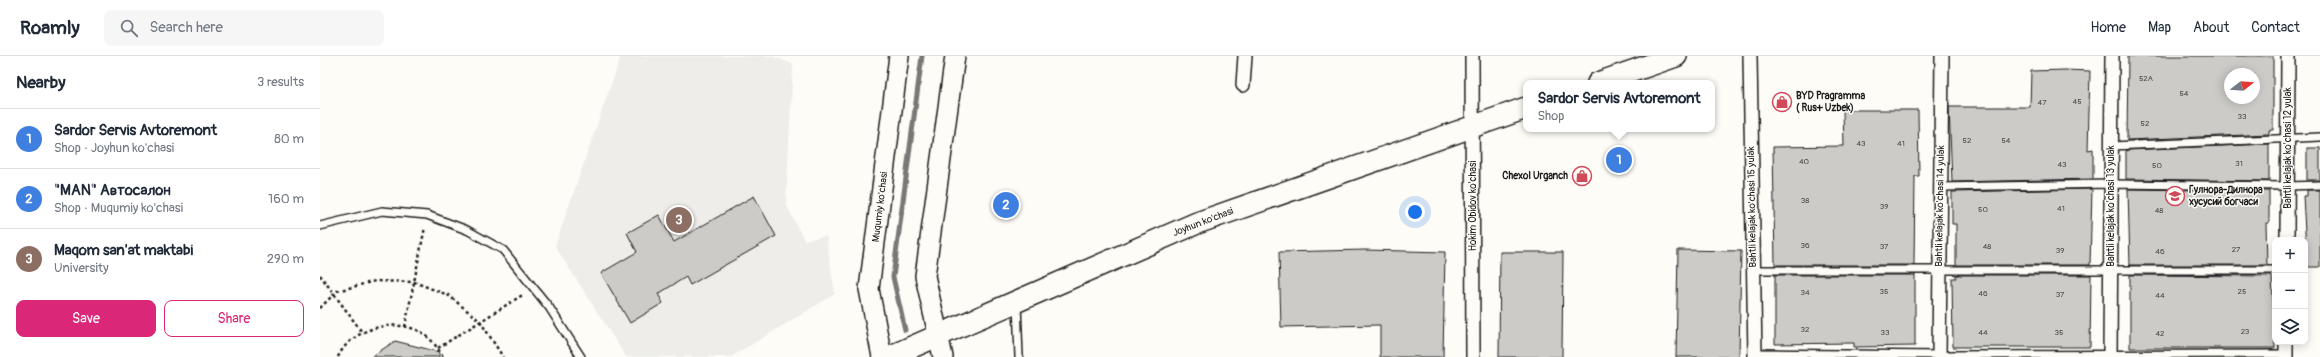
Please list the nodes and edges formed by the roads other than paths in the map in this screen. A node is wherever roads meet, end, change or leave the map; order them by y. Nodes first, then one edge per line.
1 (899, 56) edge
2 (955, 56) edge
3 (1245, 56) edge
4 (1472, 56) edge
5 (1676, 56) edge
6 (1750, 56) edge
7 (1942, 56) edge
8 (2112, 56) edge
9 (2288, 56) edge
10 (1607, 80) edge
11 (1243, 85) dead end
12 (1523, 109) edge
13 (1473, 127) junction
14 (2287, 137) junction
15 (2320, 137) edge
16 (2111, 146) junction
17 (2111, 184) junction
18 (2320, 184) edge
19 (2288, 186) junction
20 (1940, 187) junction
21 (320, 226) edge
22 (2287, 237) edge
23 (1940, 269) junction
24 (1753, 270) junction
25 (2272, 270) edge
26 (2111, 271) junction
27 (1017, 301) junction
28 (938, 334) junction
29 (2286, 351) edge
30 (1755, 355) edge
31 (1938, 356) edge
32 (2110, 356) edge
33 (581, 357) edge
34 (882, 357) edge
35 (889, 357) edge
36 (943, 357) edge
37 (1019, 357) edge
38 (1473, 357) edge

1 - 34 main road, Muqumiy ko'chasi
2 - 28 main road
3 - 11 street
4 - 13 street, Hokim Obidov ko'chasi
5 - 10 main road
6 - 24 street, Bahtli kelajak ko'chasi 15 yulak
7 - 20 street, Bahtli kelajak ko'chasi 14 yulak
8 - 16 street, Bahtli kelajak ko'chasi 13 yulak
9 - 14 street, Bahtli kelajak ko'chasi 12 yulak
12 - 13 main road, Joyhun ko'chasi
13 - 27 main road, Joyhun ko'chasi
13 - 38 street, Hokim Obidov ko'chasi
14 - 15 lane
14 - 16 lane
14 - 19 street, Bahtli kelajak ko'chasi 12 yulak
16 - 17 street, Bahtli kelajak ko'chasi 13 yulak
17 - 19 lane
17 - 20 lane
17 - 26 street, Bahtli kelajak ko'chasi 13 yulak
18 - 19 lane
19 - 22 street, Bahtli kelajak ko'chasi 12 yulak
20 - 23 street, Bahtli kelajak ko'chasi 14 yulak
21 - 33 lane
23 - 24 lane
23 - 26 lane
23 - 31 street, Bahtli kelajak ko'chasi 14 yulak
24 - 30 street, Bahtli kelajak ko'chasi 15 yulak
25 - 26 lane
26 - 32 street, Bahtli kelajak ko'chasi 13 yulak
27 - 28 main road, Joyhun ko'chasi
27 - 37 lane
28 - 35 main road, Joyhun ko'chasi
28 - 36 main road
29 - 32 lane
30 - 31 lane
31 - 32 lane

